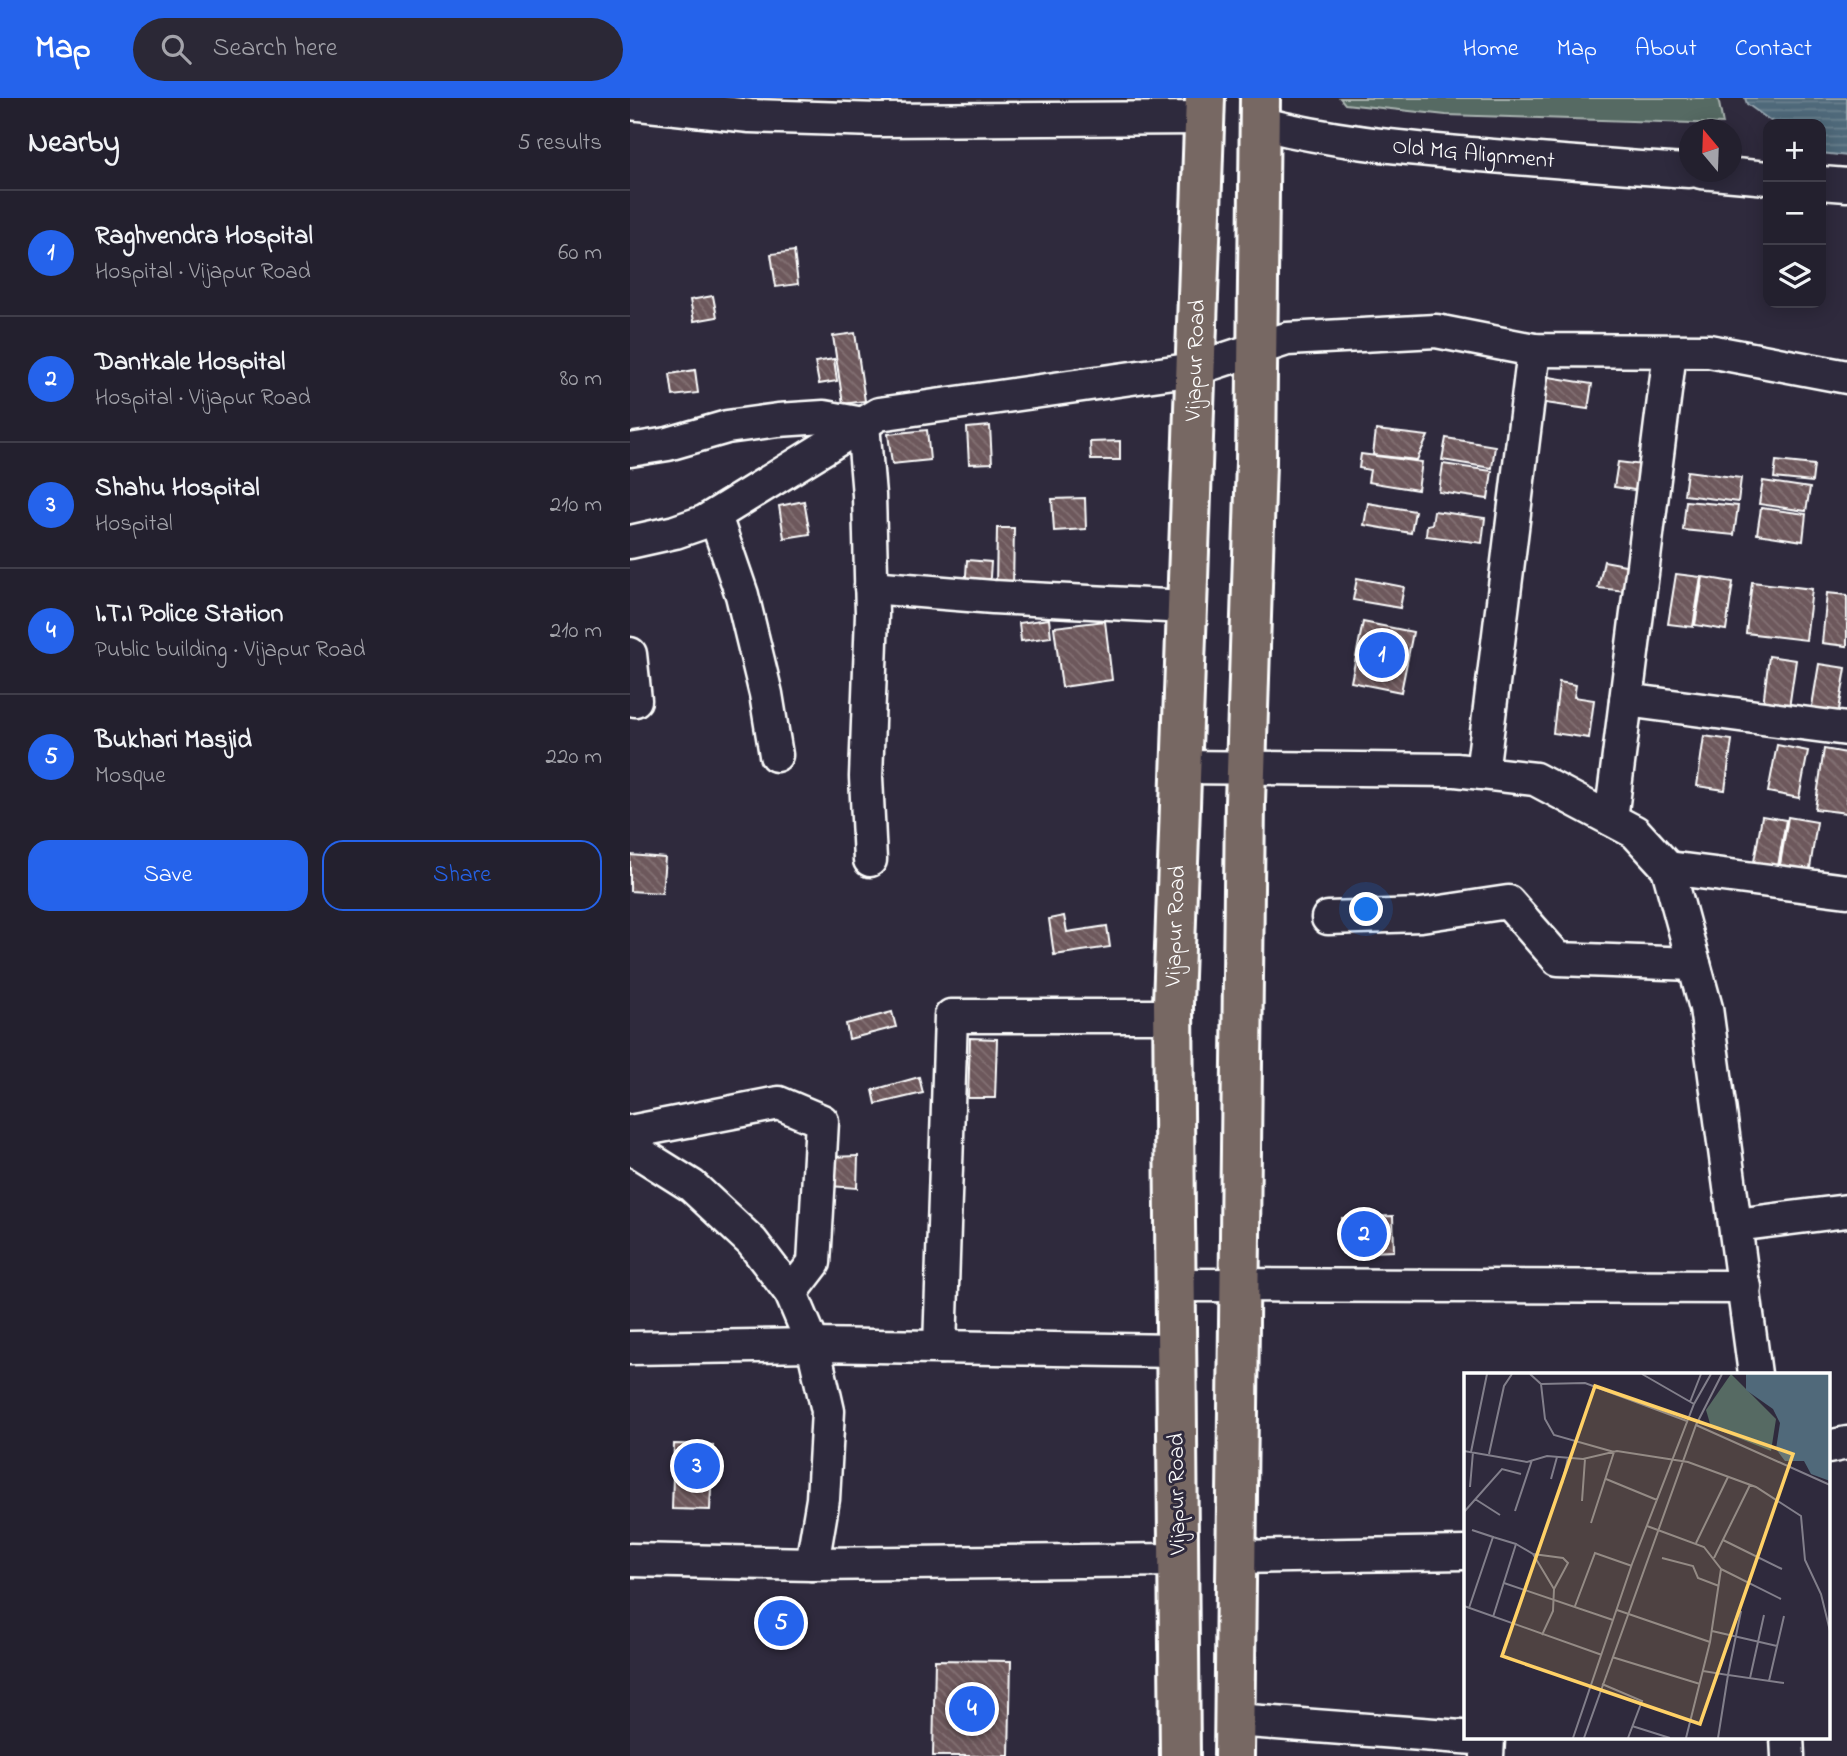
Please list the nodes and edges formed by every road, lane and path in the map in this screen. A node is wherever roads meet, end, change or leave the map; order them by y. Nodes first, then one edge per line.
1 (630, 103) edge
2 (1205, 108) edge
3 (1259, 110) edge
4 (1679, 170) edge
5 (1742, 176) edge
6 (1763, 178) edge
7 (1826, 183) edge
8 (1847, 185) edge
9 (1257, 348) junction
10 (1534, 351) junction
11 (1670, 352) junction
12 (1195, 369) junction
13 (1847, 377) edge
14 (863, 424) junction
15 (630, 450) edge
16 (715, 516) junction
17 (630, 542) edge
18 (871, 587) junction
19 (1186, 607) junction
20 (630, 654) edge
21 (635, 700) dead end
22 (1626, 700) junction
23 (1847, 729) edge
24 (776, 755) dead end
25 (1181, 767) junction
26 (1246, 767) junction
27 (1482, 773) junction
28 (1611, 819) junction
29 (870, 860) dead end
30 (1668, 868) junction
31 (1847, 891) edge
32 (1328, 918) dead end
33 (1694, 964) junction
34 (1173, 1016) junction
35 (630, 1132) edge
36 (630, 1147) edge
37 (1847, 1211) edge
38 (1736, 1225) junction
39 (1239, 1284) junction
40 (1175, 1285) junction
41 (1745, 1287) junction
42 (792, 1293) junction
43 (813, 1345) junction
44 (940, 1347) junction
45 (630, 1348) edge
46 (1176, 1351) junction
47 (1755, 1373) edge
48 (1847, 1443) edge
49 (1829, 1447) edge
50 (1464, 1553) edge
51 (1236, 1557) junction
52 (630, 1560) edge
53 (1178, 1560) junction
54 (811, 1564) junction
55 (1234, 1738) edge
56 (1787, 1738) edge
57 (1180, 1756) edge
58 (1488, 1756) edge
59 (1788, 1756) edge

1 - 2 street
2 - 12 main road, Vijapur Road
3 - 4 street, Old MG Alignment
3 - 9 main road
5 - 6 street
7 - 8 street
9 - 10 street
9 - 12 street
9 - 26 main road
10 - 11 street
10 - 27 street
11 - 13 street
11 - 22 street
12 - 14 street
12 - 19 main road, Vijapur Road
14 - 15 street
14 - 16 street
14 - 18 street
16 - 17 street
16 - 24 street
18 - 19 street
18 - 29 street
19 - 25 main road, Vijapur Road
20 - 21 street
22 - 23 street
22 - 28 street
25 - 26 street
25 - 34 main road, Vijapur Road
26 - 27 street
26 - 39 main road
27 - 28 street
28 - 30 street
30 - 31 street
30 - 33 street
32 - 33 street
33 - 38 street
34 - 40 main road, Vijapur Road
34 - 44 street
35 - 42 street
36 - 42 street
37 - 38 street
38 - 41 street
39 - 40 street
39 - 41 street
39 - 51 main road
40 - 46 main road, Vijapur Road
41 - 47 street
42 - 43 street
43 - 44 street
43 - 45 street
43 - 54 street
44 - 46 street
46 - 53 main road, Vijapur Road
48 - 49 street
50 - 51 street
51 - 55 main road
52 - 54 street
53 - 54 street
53 - 57 main road, Vijapur Road
55 - 58 street
56 - 59 street

